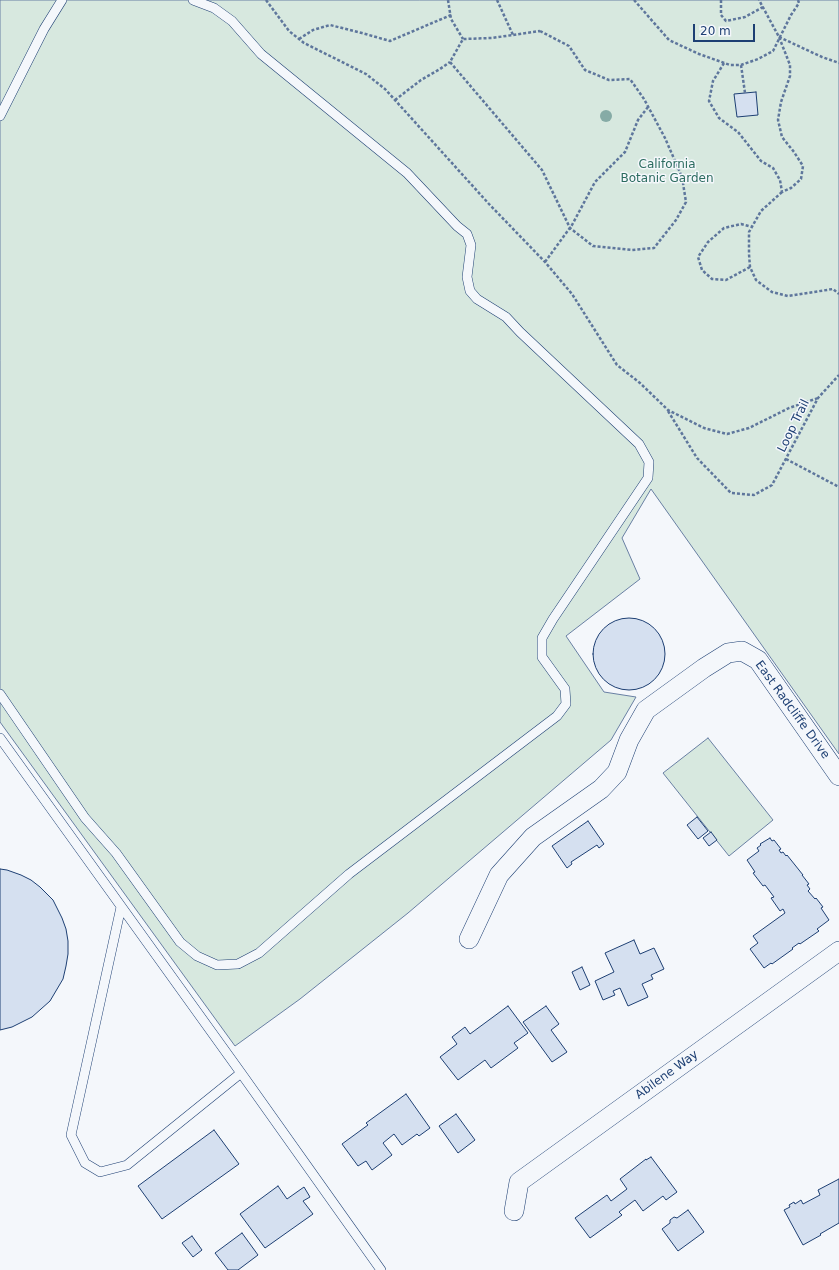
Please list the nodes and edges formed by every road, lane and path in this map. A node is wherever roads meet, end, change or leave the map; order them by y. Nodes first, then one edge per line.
1 (62, 0) edge
2 (193, 0) edge
3 (266, 0) edge
4 (448, 0) edge
5 (497, 0) edge
6 (634, 0) edge
7 (721, 0) edge
8 (759, 0) edge
9 (802, 0) edge
10 (799, 1) edge
11 (763, 7) junction
12 (451, 15) junction
13 (513, 35) junction
14 (779, 37) junction
15 (463, 38) junction
16 (299, 39) junction
17 (450, 62) junction
18 (839, 62) edge
19 (724, 63) junction
20 (741, 65) junction
21 (745, 93) dead end
22 (394, 100) junction
23 (648, 107) junction
24 (0, 116) edge
25 (782, 192) junction
26 (752, 227) junction
27 (570, 228) junction
28 (545, 262) junction
29 (750, 267) junction
30 (839, 294) edge
31 (839, 375) edge
32 (818, 398) junction
33 (668, 410) junction
34 (786, 459) junction
35 (839, 487) edge
36 (0, 694) edge
37 (0, 738) edge
38 (839, 776) edge
39 (122, 907) junction
40 (469, 939) dead end
41 (839, 951) edge
42 (241, 1073) junction
43 (514, 1211) dead end
44 (381, 1270) edge

1 - 24 lane
2 - 36 lane
3 - 16 path
4 - 12 path
5 - 13 path
6 - 19 path
7 - 11 path
8 - 11 path
9 - 10 path
10 - 14 path
11 - 14 path
12 - 15 path
12 - 16 path
13 - 15 path
13 - 23 path
14 - 18 path
14 - 20 path
14 - 25 path
15 - 17 path
16 - 22 path
17 - 22 path
17 - 27 path
19 - 20 path
19 - 25 path
20 - 21 path
22 - 28 path
23 - 27 path
23 - 27 path
25 - 26 path
26 - 29 path
26 - 29 path
27 - 28 path
28 - 33 path
29 - 30 path
31 - 32 path, Loop Trail
32 - 33 path
32 - 34 path, Loop Trail
33 - 34 path
34 - 35 path, Loop Trail
37 - 39 lane
38 - 40 street, East Radcliffe Drive
39 - 42 lane
39 - 42 lane
41 - 43 street, Abilene Way
42 - 44 lane

